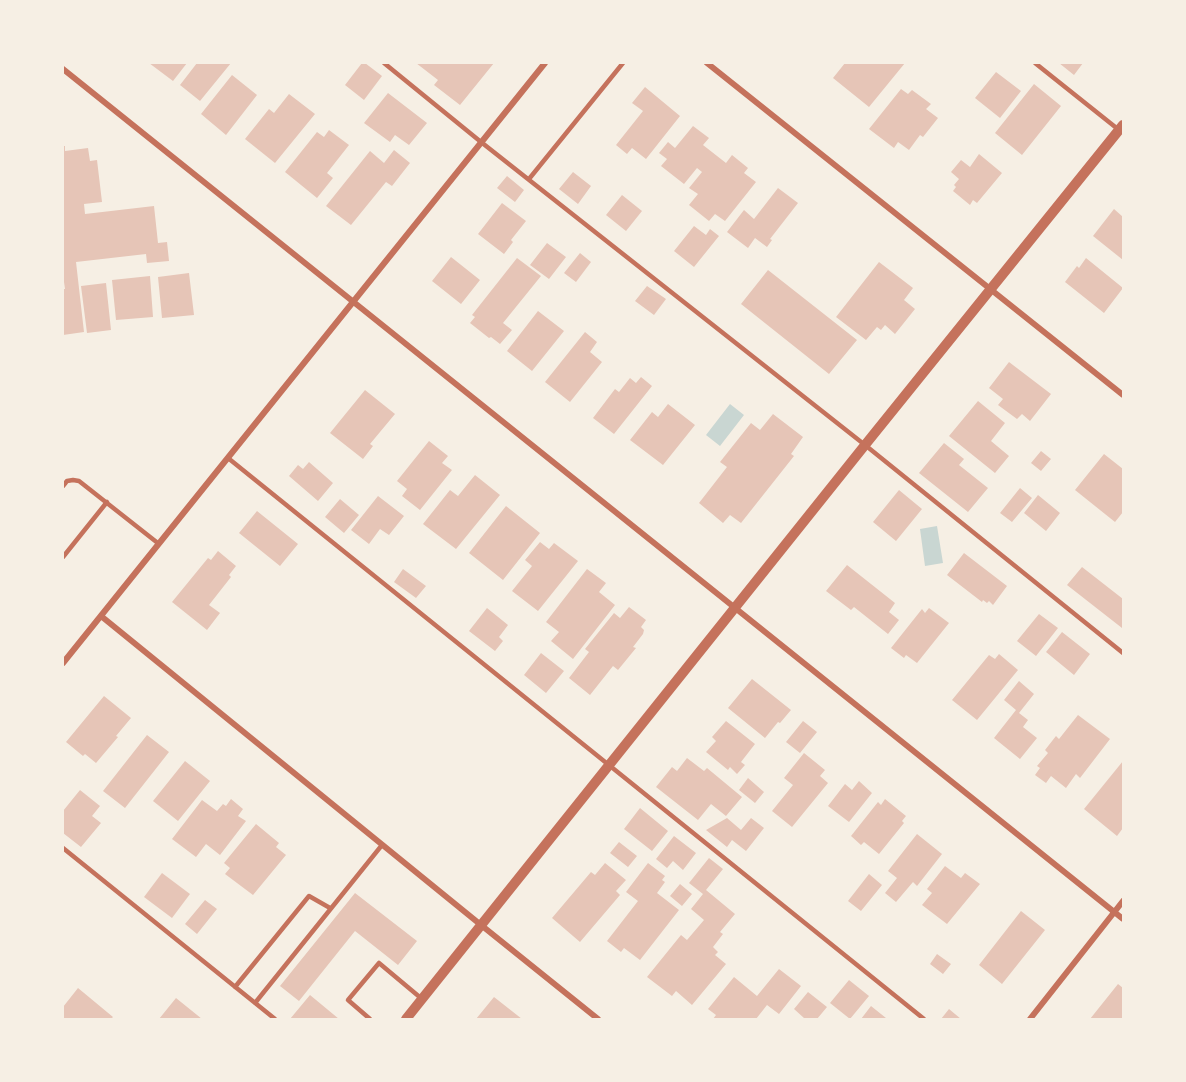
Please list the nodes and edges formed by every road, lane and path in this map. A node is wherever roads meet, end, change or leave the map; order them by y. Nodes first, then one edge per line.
1 (384, 63) edge
2 (545, 63) edge
3 (623, 63) edge
4 (706, 63) edge
5 (1035, 63) edge
6 (63, 69) edge
7 (1122, 129) edge
8 (482, 142) junction
9 (529, 179) junction
10 (991, 290) junction
11 (353, 302) junction
12 (1123, 396) edge
13 (865, 445) junction
14 (228, 458) junction
15 (63, 486) edge
16 (107, 502) junction
17 (159, 544) junction
18 (63, 556) edge
19 (735, 608) junction
20 (101, 616) junction
21 (1123, 652) edge
22 (63, 663) edge
23 (609, 766) junction
24 (382, 845) junction
25 (63, 848) edge
26 (1123, 901) edge
27 (330, 908) junction
28 (1114, 912) junction
29 (1123, 919) edge
30 (481, 925) junction
31 (235, 987) junction
32 (422, 999) junction
33 (255, 1003) junction
34 (275, 1019) edge
35 (370, 1019) edge
36 (406, 1019) edge
37 (598, 1019) edge
38 (924, 1019) edge
39 (1029, 1019) edge

1 - 8 lane
2 - 8 street
3 - 9 lane
4 - 10 street
5 - 7 lane
6 - 11 street
7 - 10 street
8 - 9 lane
8 - 11 street
9 - 13 lane
10 - 12 street
10 - 13 street
11 - 14 street
11 - 19 street
13 - 19 street
13 - 21 lane
14 - 17 street
14 - 23 lane
15 - 16 lane
16 - 17 lane
16 - 18 lane
17 - 20 street
19 - 23 street
19 - 28 street
20 - 22 street
20 - 24 street
23 - 30 street
23 - 38 lane
24 - 27 lane
24 - 30 street
25 - 31 lane
26 - 28 street
27 - 31 lane
27 - 33 lane
28 - 29 street
28 - 39 street
30 - 32 street
30 - 37 street
31 - 33 lane
32 - 35 lane
32 - 36 street
33 - 34 lane

